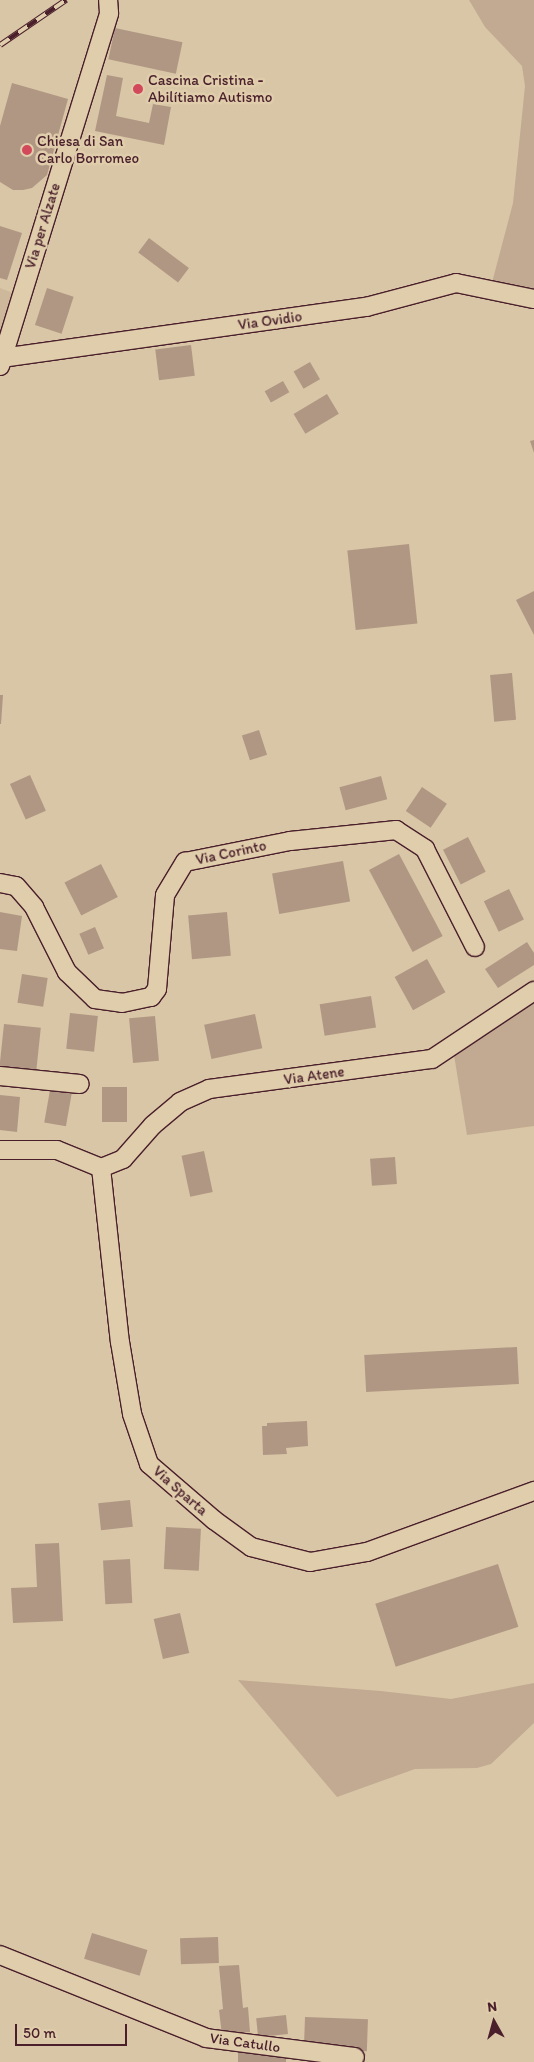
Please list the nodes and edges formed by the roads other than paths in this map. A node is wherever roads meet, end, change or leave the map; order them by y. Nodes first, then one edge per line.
1 (124, 0) edge
2 (108, 6) edge
3 (534, 299) edge
4 (1, 362) edge
5 (0, 883) edge
6 (475, 948) dead end
7 (534, 990) edge
8 (0, 1076) edge
9 (80, 1084) dead end
10 (0, 1150) edge
11 (101, 1168) junction
12 (534, 1491) edge
13 (0, 1955) edge
14 (355, 2057) dead end

1 - 2 street
2 - 4 street, Via per Alzate
3 - 4 street, Via Ovidio
5 - 6 street, Via Corinto
7 - 11 street, Via Atene
8 - 9 street
10 - 11 street
11 - 12 street, Via Sparta
13 - 14 street, Via Catullo

